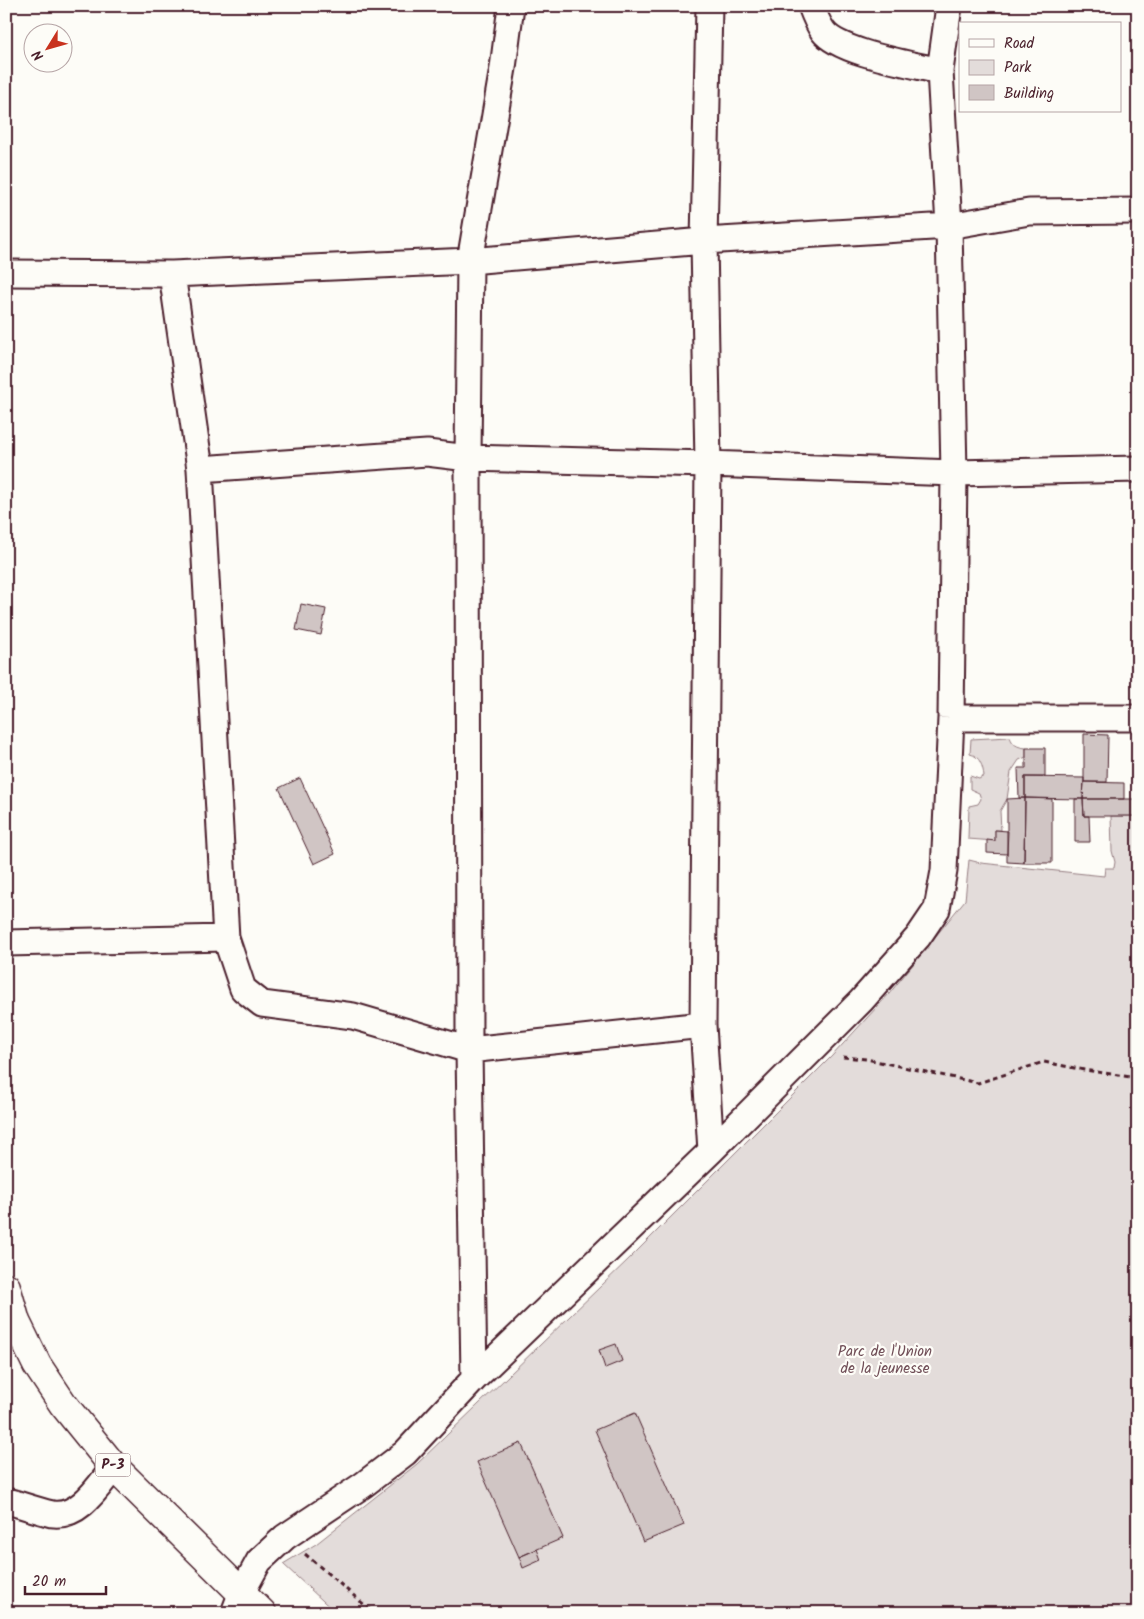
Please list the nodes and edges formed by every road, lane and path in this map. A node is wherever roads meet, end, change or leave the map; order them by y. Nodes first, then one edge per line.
1 (511, 6) edge
2 (709, 6) edge
3 (811, 6) edge
4 (949, 6) edge
5 (940, 71) junction
6 (1138, 210) edge
7 (949, 226) junction
8 (704, 241) junction
9 (470, 261) junction
10 (6, 273) edge
11 (172, 274) junction
12 (468, 458) junction
13 (708, 464) junction
14 (1138, 468) edge
15 (200, 469) junction
16 (954, 473) junction
17 (951, 718) junction
18 (1138, 718) edge
19 (226, 938) junction
20 (6, 943) edge
21 (704, 1025) junction
22 (469, 1050) junction
23 (808, 1054) junction
24 (1138, 1078) edge
25 (711, 1152) junction
26 (6, 1287) edge
27 (474, 1379) junction
28 (114, 1467) junction
29 (6, 1502) edge
30 (285, 1538) junction
31 (238, 1602) edge
32 (262, 1613) edge
33 (374, 1613) edge

1 - 9 street
2 - 8 street
3 - 5 street
4 - 5 street
5 - 7 street
6 - 7 street
7 - 8 street
7 - 16 street
8 - 9 street
8 - 13 street
9 - 11 street
9 - 12 street
10 - 11 street
11 - 15 street
12 - 13 street
12 - 15 street
12 - 22 street
13 - 16 street
13 - 21 street
14 - 16 street
15 - 19 street
16 - 17 street
17 - 18 street
17 - 23 street
19 - 20 street
19 - 22 street
21 - 22 street
21 - 25 street
22 - 27 street
23 - 24 path
23 - 25 street
25 - 27 street
26 - 28 highway, P-3
27 - 30 street
28 - 29 street
28 - 31 highway, P-3
30 - 31 street
30 - 33 path
31 - 32 highway, P-3

